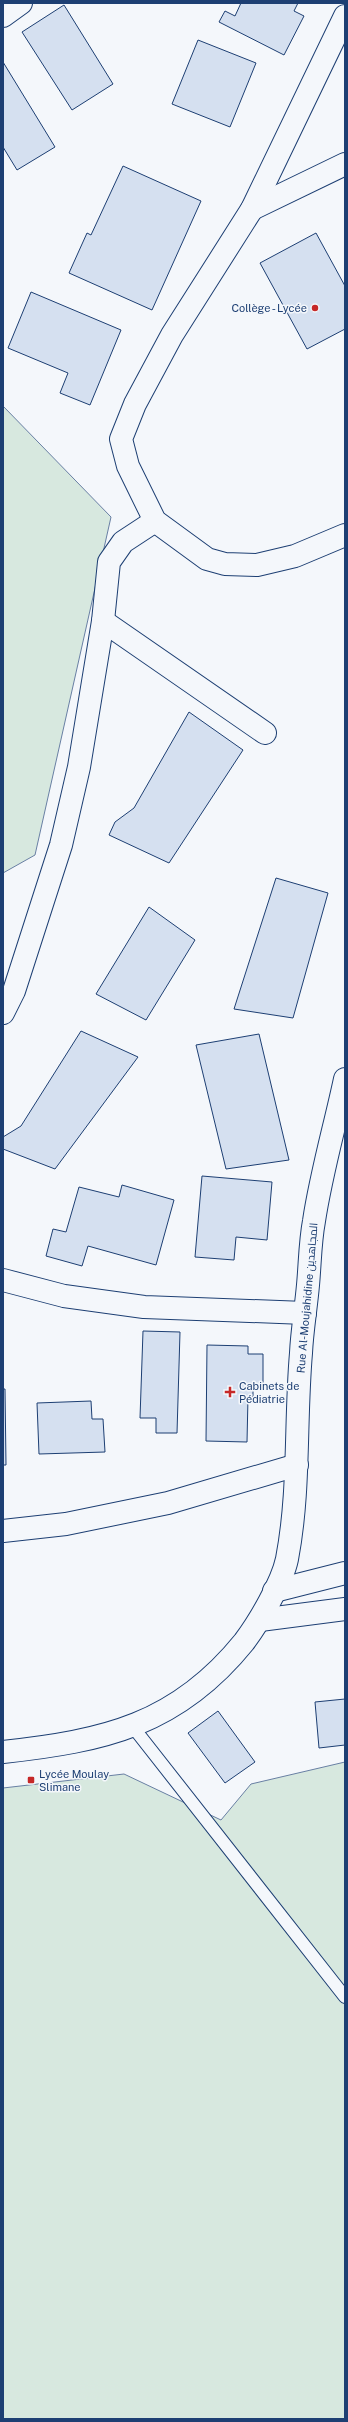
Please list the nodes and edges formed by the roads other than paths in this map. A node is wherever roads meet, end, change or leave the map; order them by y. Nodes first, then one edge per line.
1 (21, 3) edge
2 (3, 16) edge
3 (345, 16) edge
4 (345, 164) edge
5 (252, 209) junction
6 (156, 520) junction
7 (345, 535) edge
8 (103, 621) junction
9 (265, 733) dead end
10 (3, 1012) edge
11 (345, 1079) edge
12 (3, 1280) edge
13 (305, 1313) junction
14 (297, 1465) junction
15 (3, 1531) edge
16 (345, 1573) edge
17 (274, 1591) junction
18 (345, 1609) edge
19 (260, 1620) junction
20 (133, 1727) junction
21 (3, 1752) edge
22 (345, 1997) edge

1 - 2 street
3 - 5 street
4 - 5 street
5 - 6 street
6 - 7 street
6 - 8 street
8 - 9 street
8 - 10 street
11 - 13 street, Rue Al-Moujahidine المجاهدين
12 - 13 street
13 - 14 street, Rue Al-Moujahidine المجاهدين
14 - 15 street
14 - 17 street, Rue Al-Moujahidine المجاهدين
16 - 17 street
17 - 19 street, Rue Al-Moujahidine المجاهدين
18 - 19 street
19 - 20 street, Rue Al-Moujahidine المجاهدين
20 - 21 street, Rue Al-Moujahidine المجاهدين
20 - 22 lane

